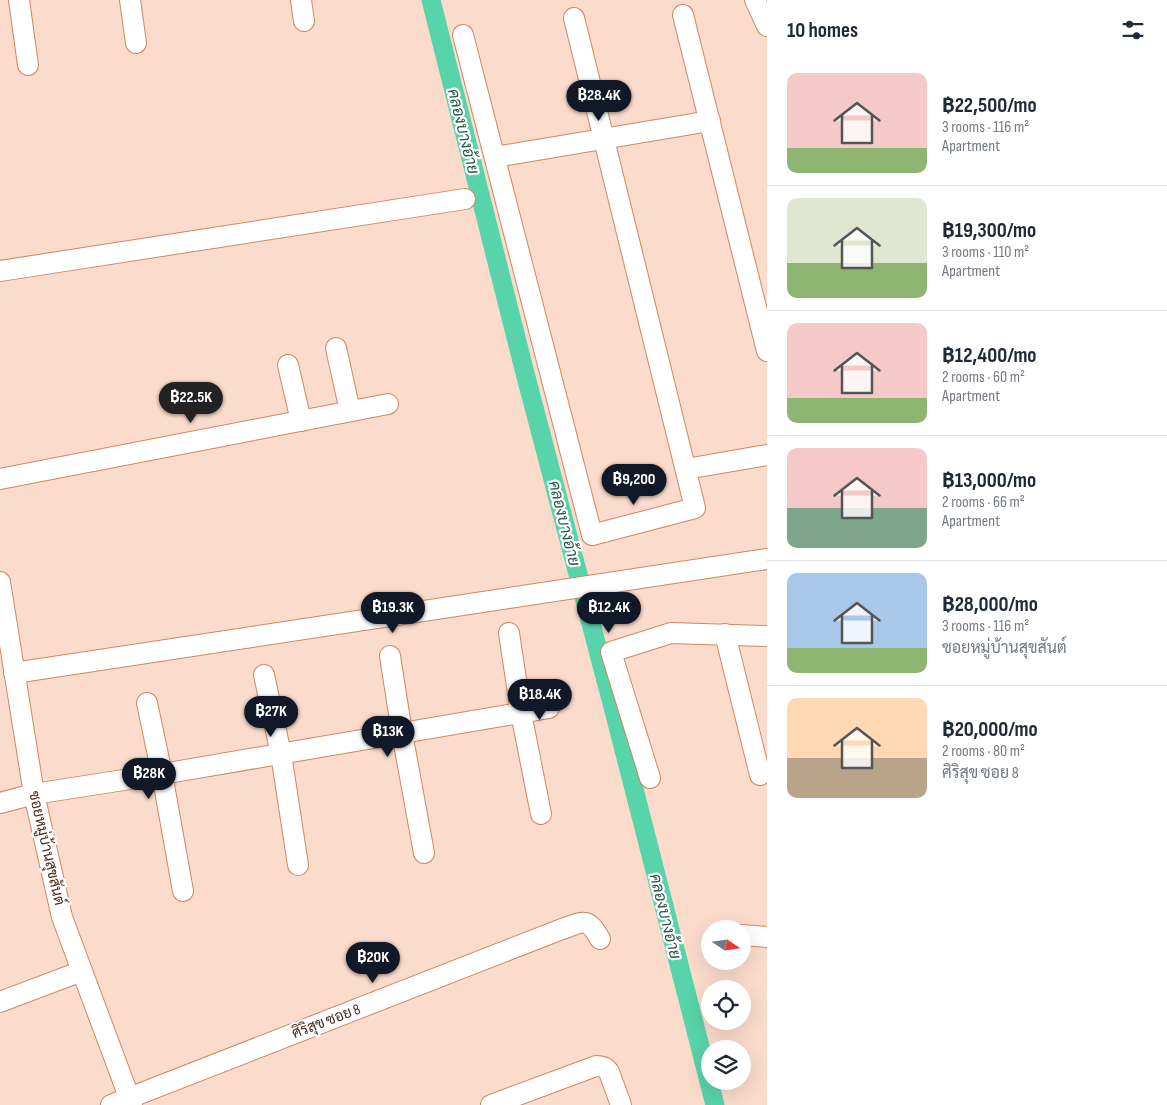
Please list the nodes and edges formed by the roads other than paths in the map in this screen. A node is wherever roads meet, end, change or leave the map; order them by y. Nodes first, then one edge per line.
1 (19, 0) edge
2 (130, 0) edge
3 (301, 0) edge
4 (755, 0) edge
5 (683, 15) dead end
6 (574, 18) dead end
7 (304, 21) dead end
8 (767, 26) edge
9 (463, 34) dead end
10 (136, 43) dead end
11 (28, 65) dead end
12 (710, 121) junction
13 (604, 139) junction
14 (495, 157) junction
15 (465, 199) dead end
16 (0, 271) edge
17 (336, 348) dead end
18 (767, 351) edge
19 (288, 365) dead end
20 (388, 404) dead end
21 (350, 411) junction
22 (301, 421) junction
23 (767, 455) edge
24 (686, 469) junction
25 (0, 479) edge
26 (767, 559) edge
27 (0, 585) edge
28 (510, 633) dead end
29 (725, 634) junction
30 (767, 636) edge
31 (390, 656) dead end
32 (14, 673) junction
33 (264, 675) dead end
34 (147, 703) dead end
35 (550, 708) dead end
36 (521, 713) junction
37 (402, 733) junction
38 (281, 754) junction
39 (162, 774) junction
40 (760, 775) dead end
41 (650, 778) dead end
42 (34, 794) junction
43 (0, 803) edge
44 (541, 814) dead end
45 (424, 853) dead end
46 (298, 865) dead end
47 (183, 891) dead end
48 (751, 936) edge
49 (767, 937) edge
50 (600, 939) dead end
51 (82, 971) junction
52 (0, 1002) edge
53 (124, 1103) edge
54 (491, 1105) edge
55 (621, 1105) edge

1 - 11 street
2 - 10 street
3 - 7 street
4 - 8 street
5 - 12 street
6 - 13 street
9 - 14 street
12 - 13 street
12 - 18 street
13 - 14 street
13 - 24 street
14 - 24 street
15 - 16 street
17 - 21 street
19 - 22 street
20 - 21 street
21 - 22 street
22 - 25 street
23 - 24 street
26 - 32 street
27 - 32 street, ซอยหมู่บ้านสุขสันต์
28 - 36 street
29 - 30 street
29 - 40 street
29 - 41 street
31 - 37 street
32 - 42 street, ซอยหมู่บ้านสุขสันต์
33 - 38 street
34 - 39 street
35 - 36 street
36 - 37 street
36 - 44 street
37 - 38 street
37 - 45 street
38 - 39 street
38 - 46 street
39 - 42 street
39 - 47 street
42 - 43 street
42 - 51 street, ซอยหมู่บ้านสุขสันต์
48 - 49 street
50 - 53 street, ศิริสุข ซอย 8
51 - 52 street
51 - 53 street, ซอยหมู่บ้านสุขสันต์
54 - 55 street

